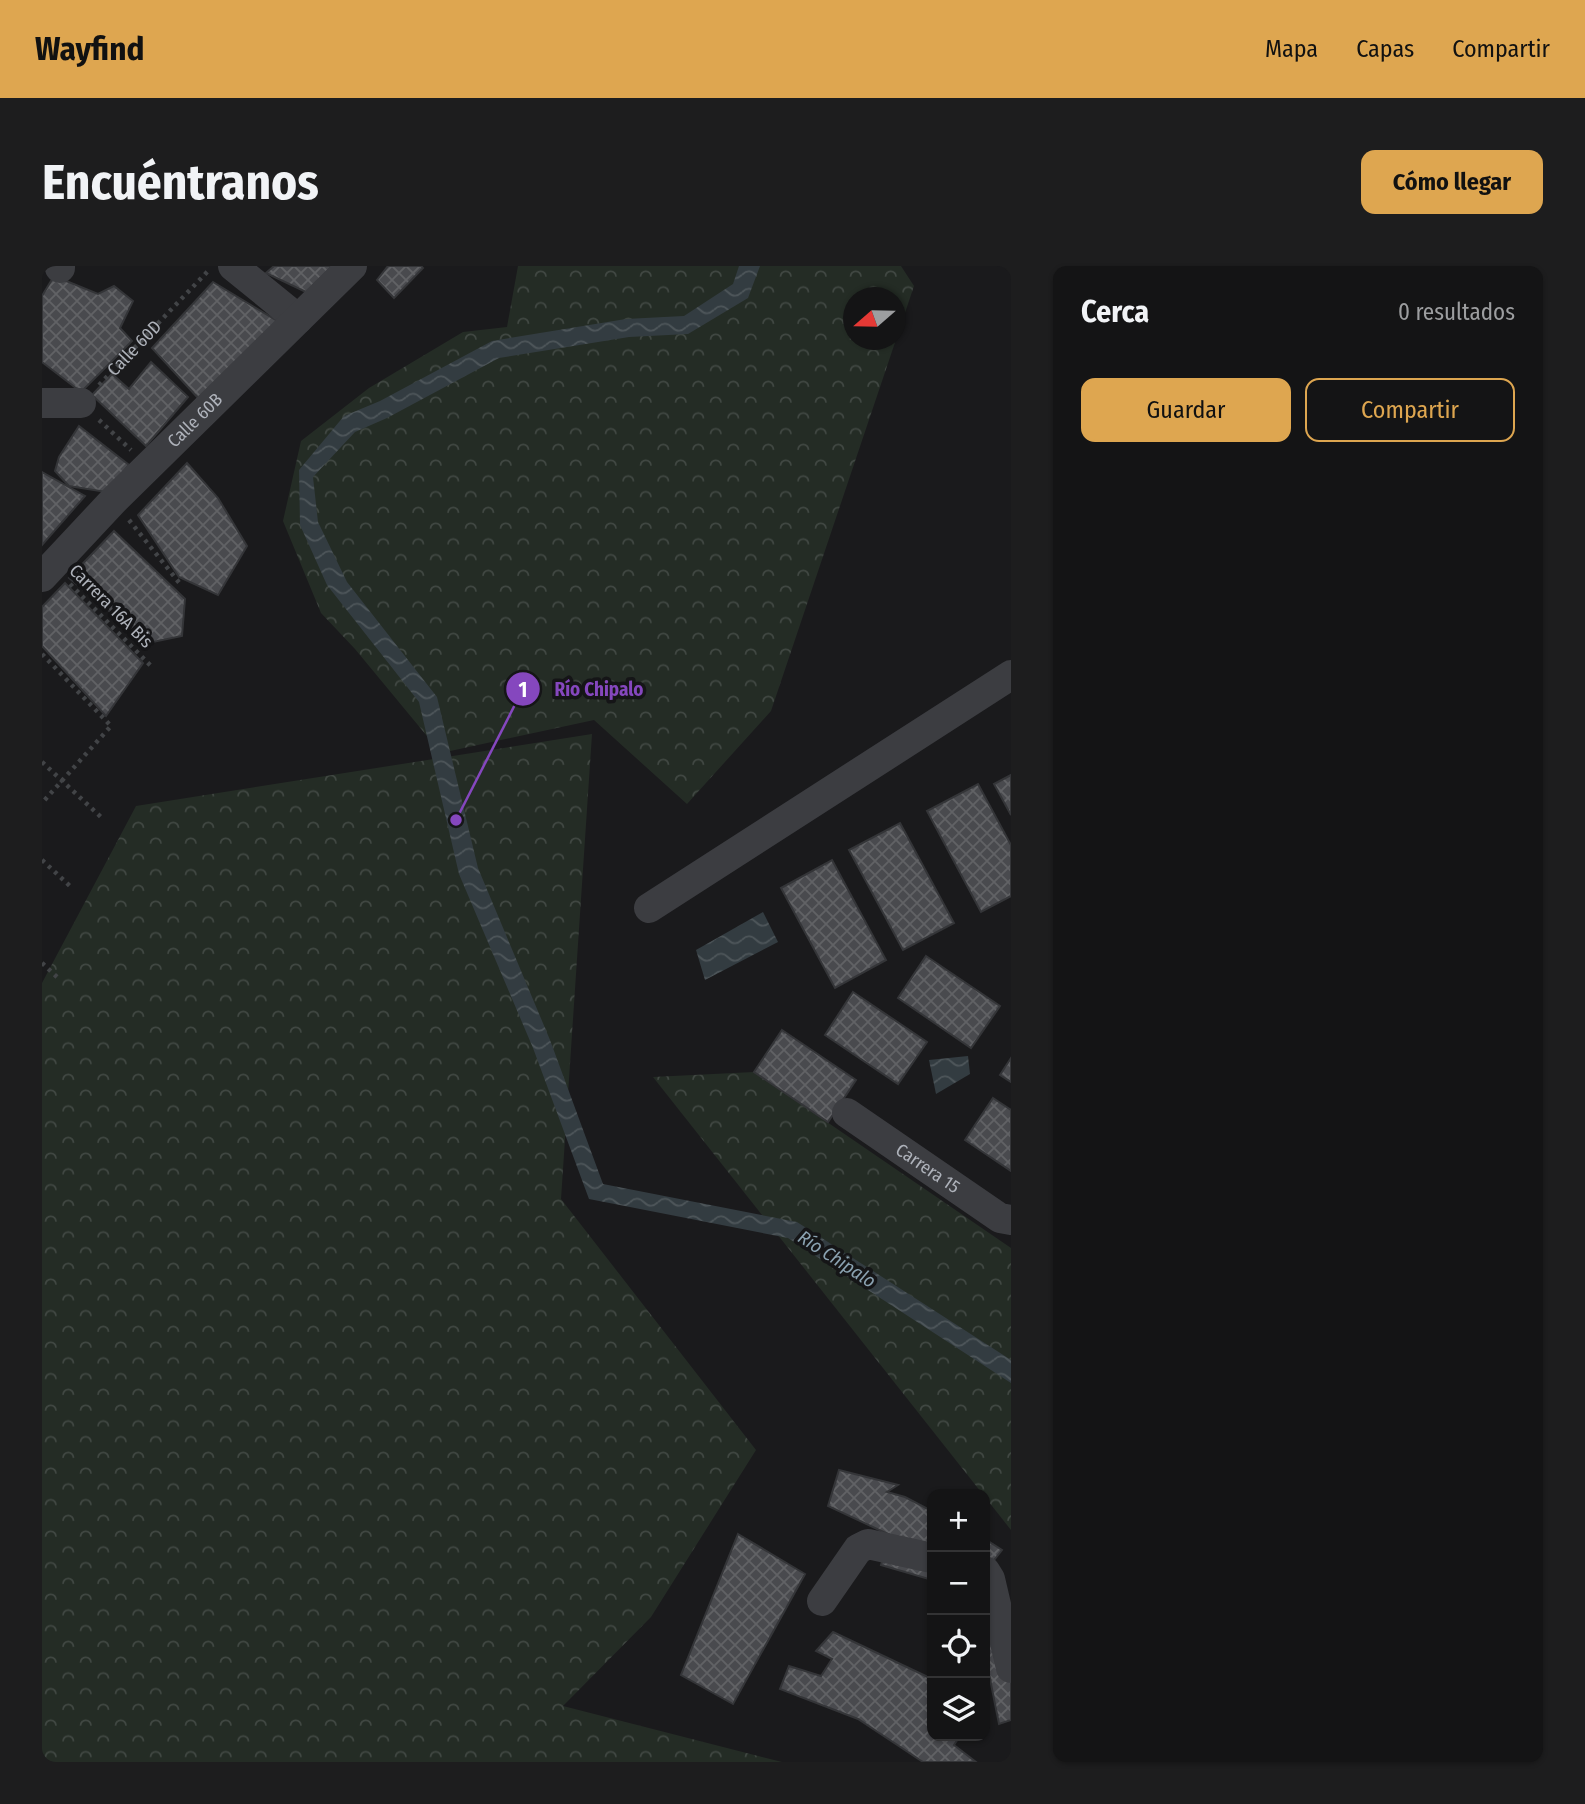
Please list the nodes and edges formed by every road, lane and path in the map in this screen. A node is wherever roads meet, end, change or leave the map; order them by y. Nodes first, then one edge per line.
1 (212, 266) edge
2 (233, 266) edge
3 (352, 266) edge
4 (299, 319) junction
5 (42, 403) edge
6 (81, 403) junction
7 (149, 468) junction
8 (114, 500) junction
9 (47, 572) edge
10 (181, 585) dead end
11 (42, 654) edge
12 (151, 666) dead end
13 (1011, 675) edge
14 (42, 762) edge
15 (61, 782) junction
16 (42, 803) edge
17 (103, 818) dead end
18 (42, 860) edge
19 (71, 887) dead end
20 (649, 908) dead end
21 (42, 963) edge
22 (57, 976) dead end
23 (847, 1113) dead end
24 (1011, 1220) edge
25 (927, 1557) edge
26 (990, 1579) edge
27 (822, 1601) dead end
28 (1011, 1668) edge

1 - 6 path, Calle 60D
2 - 4 street
3 - 4 street, Calle 60B
4 - 7 street, Calle 60B
5 - 6 street
6 - 7 path
7 - 8 street, Calle 60B
8 - 9 street, Calle 60B
8 - 10 path
9 - 12 path, Carrera 16A Bis
11 - 15 path
13 - 20 street
14 - 15 path
15 - 16 path
15 - 17 path
18 - 19 path
21 - 22 path
23 - 24 street, Carrera 15
25 - 27 street
26 - 28 street

